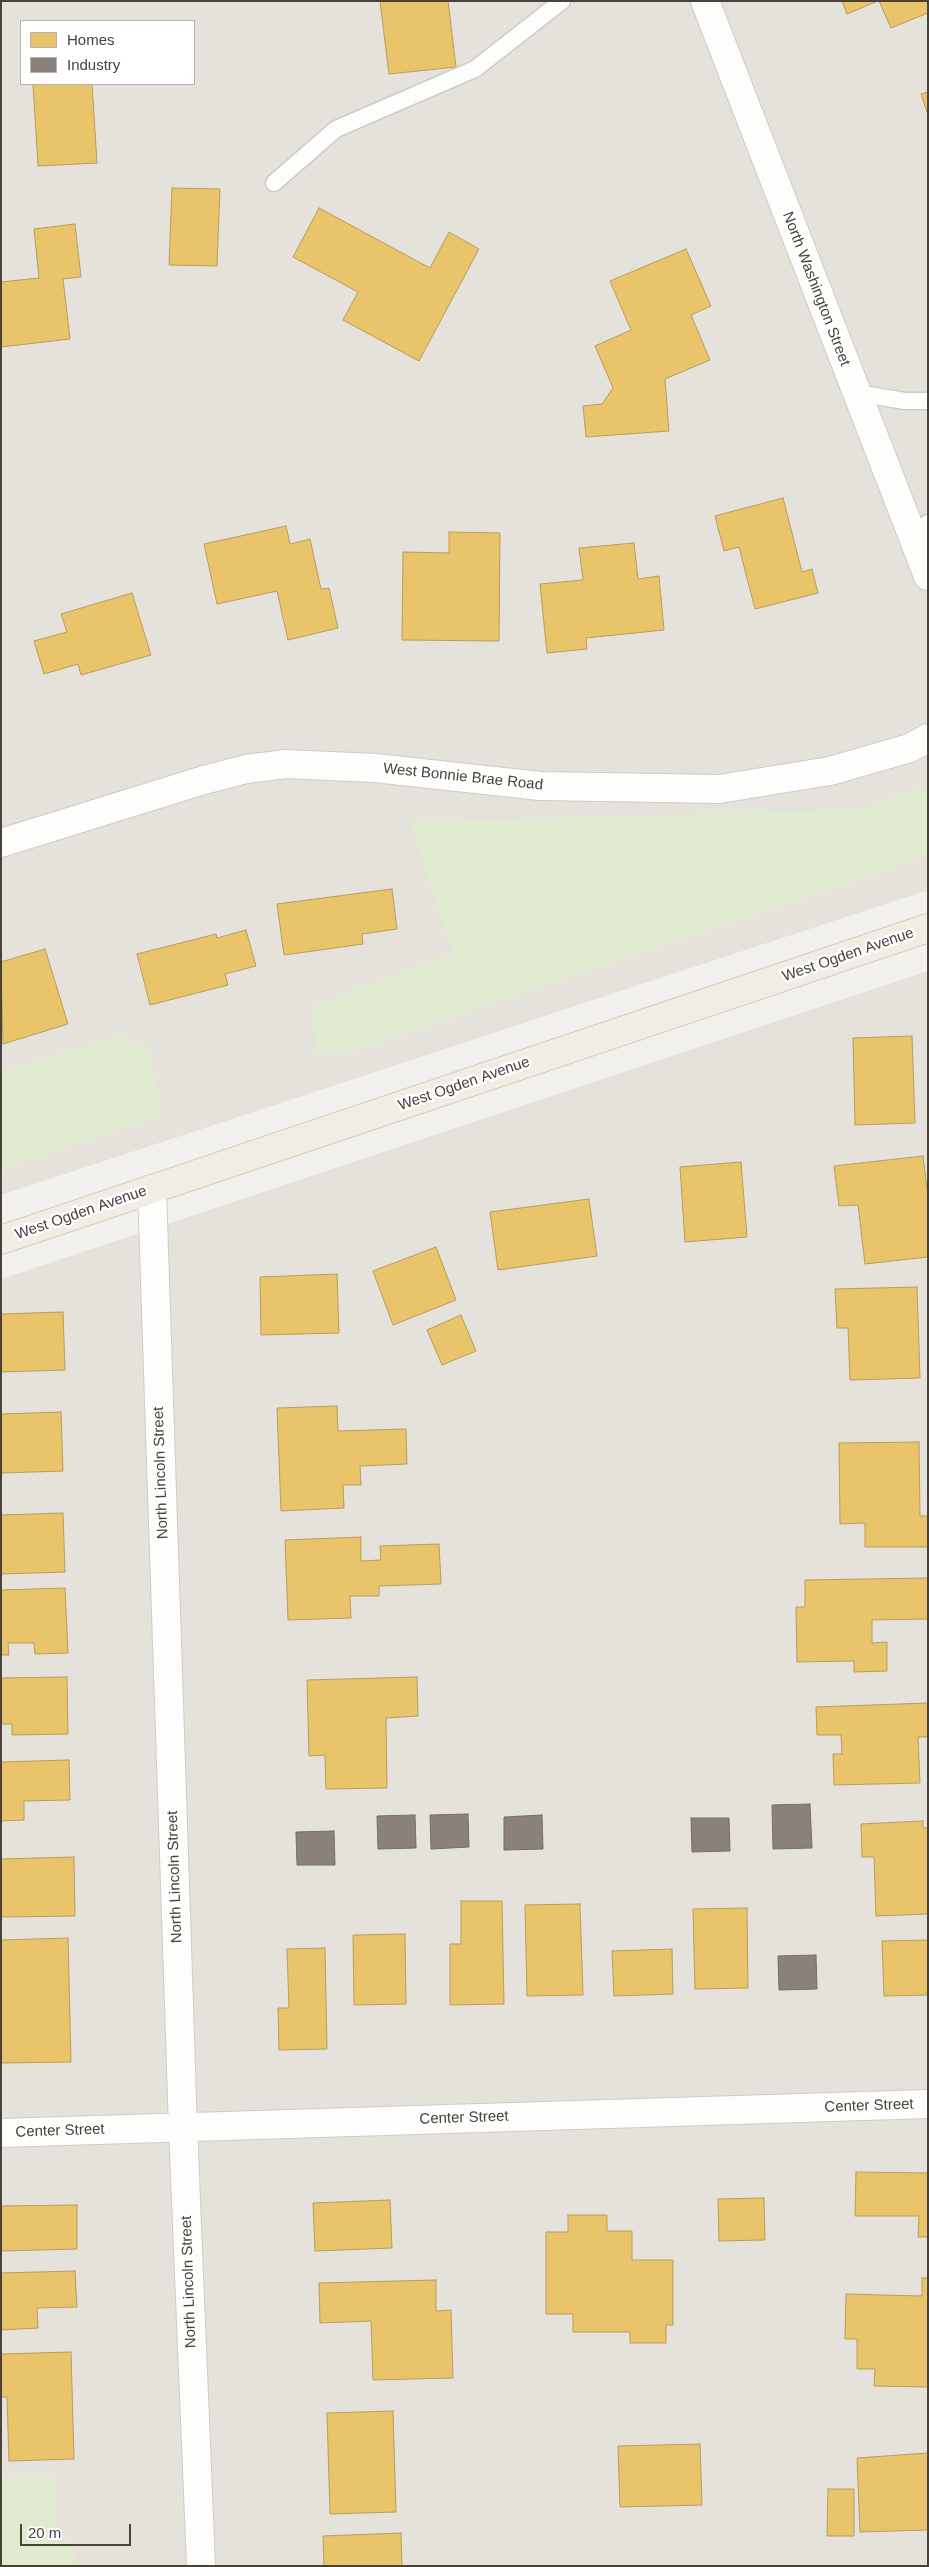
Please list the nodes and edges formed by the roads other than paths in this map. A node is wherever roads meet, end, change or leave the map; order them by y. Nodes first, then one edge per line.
1 (562, 1) edge
2 (705, 1) edge
3 (274, 183) dead end
4 (857, 393) junction
5 (928, 402) edge
6 (920, 530) edge
7 (928, 576) edge
8 (928, 738) edge
9 (1, 842) edge
10 (928, 928) edge
11 (152, 1189) junction
12 (1, 1240) edge
13 (928, 2104) edge
14 (183, 2127) junction
15 (1, 2133) edge
16 (201, 2566) edge

1 - 3 lane
2 - 4 street, North Washington Street
4 - 5 lane
4 - 6 street, North Washington Street
6 - 7 street, North Washington Street
8 - 9 street, West Bonnie Brae Road
10 - 11 main road, West Ogden Avenue
11 - 12 main road, West Ogden Avenue
11 - 14 street, North Lincoln Street
13 - 14 street, Center Street
14 - 15 street, Center Street
14 - 16 street, North Lincoln Street

